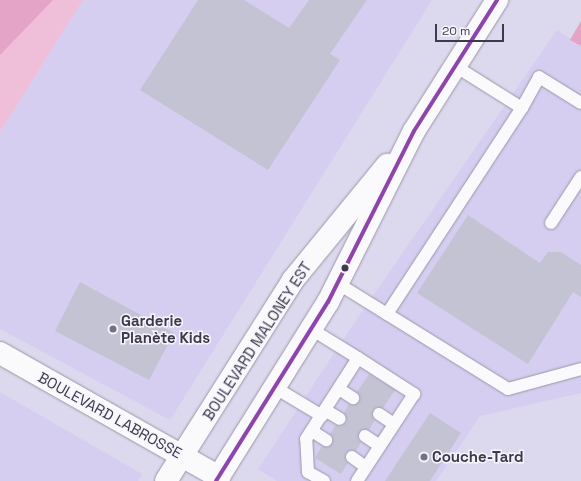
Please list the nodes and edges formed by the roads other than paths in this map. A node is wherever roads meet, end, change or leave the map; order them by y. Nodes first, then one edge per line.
1 (497, 0) edge
2 (455, 66) junction
3 (581, 103) edge
4 (522, 108) junction
5 (414, 132) junction
6 (581, 177) edge
7 (551, 223) dead end
8 (337, 283) junction
9 (387, 314) junction
10 (311, 329) junction
11 (0, 353) edge
12 (358, 358) junction
13 (581, 369) edge
14 (274, 387) junction
15 (339, 389) junction
16 (353, 398) dead end
17 (323, 413) junction
18 (379, 414) dead end
19 (340, 419) dead end
20 (394, 424) junction
21 (312, 431) junction
22 (365, 436) dead end
23 (326, 440) dead end
24 (380, 446) junction
25 (182, 456) junction
26 (352, 457) dead end
27 (366, 467) junction
28 (218, 479) edge
29 (166, 481) edge
30 (324, 481) edge
31 (357, 481) edge

1 - 2 main road, BOULEVARD MALONEY EST
2 - 4 lane
2 - 5 main road, BOULEVARD MALONEY EST
3 - 4 lane
4 - 9 lane
5 - 8 main road, BOULEVARD MALONEY EST
5 - 25 main road, BOULEVARD MALONEY EST
6 - 7 lane
8 - 9 lane
8 - 10 main road, BOULEVARD MALONEY EST
9 - 13 lane
10 - 12 lane
10 - 14 main road, BOULEVARD MALONEY EST
11 - 25 main road, BOULEVARD LABROSSE
12 - 15 lane
12 - 20 lane
14 - 17 lane
14 - 28 main road, BOULEVARD MALONEY EST
15 - 16 lane
15 - 17 lane
17 - 19 lane
17 - 21 lane
18 - 20 lane
20 - 24 lane
21 - 23 lane
21 - 30 lane
22 - 24 lane
24 - 27 lane
25 - 28 main road, BOULEVARD LABROSSE
25 - 29 main road, BOULEVARD MALONEY EST
26 - 27 lane
27 - 31 lane

